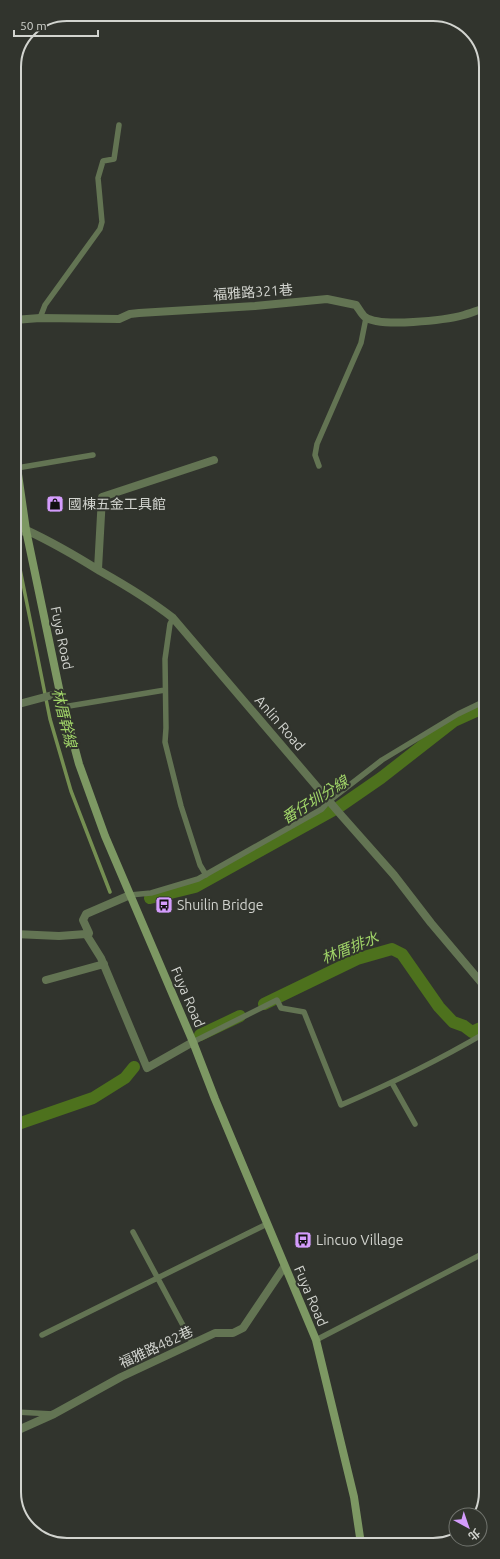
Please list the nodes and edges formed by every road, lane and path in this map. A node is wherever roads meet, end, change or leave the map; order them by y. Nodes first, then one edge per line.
1 (118, 125) dead end
2 (479, 310) edge
3 (40, 318) junction
4 (366, 318) junction
5 (21, 319) edge
6 (93, 454) dead end
7 (214, 460) dead end
8 (318, 466) dead end
9 (21, 467) edge
10 (21, 530) edge
11 (21, 538) edge
12 (98, 570) junction
13 (173, 618) junction
14 (165, 690) junction
15 (56, 694) junction
16 (21, 703) edge
17 (479, 704) edge
18 (63, 707) junction
19 (331, 802) junction
20 (206, 875) junction
21 (130, 895) junction
22 (21, 934) edge
23 (86, 934) junction
24 (104, 964) junction
25 (46, 980) dead end
26 (479, 980) edge
27 (479, 1038) edge
28 (193, 1042) junction
29 (392, 1083) junction
30 (415, 1124) dead end
31 (267, 1224) junction
32 (133, 1232) dead end
33 (479, 1256) edge
34 (284, 1267) junction
35 (156, 1278) junction
36 (42, 1335) dead end
37 (316, 1340) junction
38 (193, 1344) junction
39 (21, 1412) edge
40 (54, 1414) junction
41 (21, 1429) edge
42 (360, 1538) edge

1 - 3 lane
2 - 4 street
3 - 4 street, 福雅路321巷
3 - 5 street, 福雅路321巷
4 - 8 lane
6 - 9 lane
7 - 12 street
10 - 12 street, Anlin Road
11 - 15 main road, Fuya Road
12 - 13 street, Anlin Road
13 - 14 lane
13 - 19 street, Anlin Road
14 - 18 lane
14 - 20 lane
15 - 16 street
15 - 18 main road, Fuya Road
17 - 19 lane
18 - 21 main road, Fuya Road
19 - 20 lane
19 - 26 street, Anlin Road
20 - 21 lane
21 - 23 street
21 - 28 main road, Fuya Road
22 - 23 street
23 - 24 street
24 - 25 street
24 - 28 street
27 - 29 lane
28 - 29 lane
28 - 31 main road, Fuya Road
29 - 30 lane
31 - 34 main road, Fuya Road
31 - 35 lane
32 - 35 lane
33 - 37 lane
34 - 37 main road, Fuya Road
34 - 38 street, 福雅路482巷
35 - 36 lane
35 - 38 lane
37 - 42 main road, Fuya Road
38 - 40 street, 福雅路482巷
39 - 40 lane
40 - 41 street, 福雅路482巷

